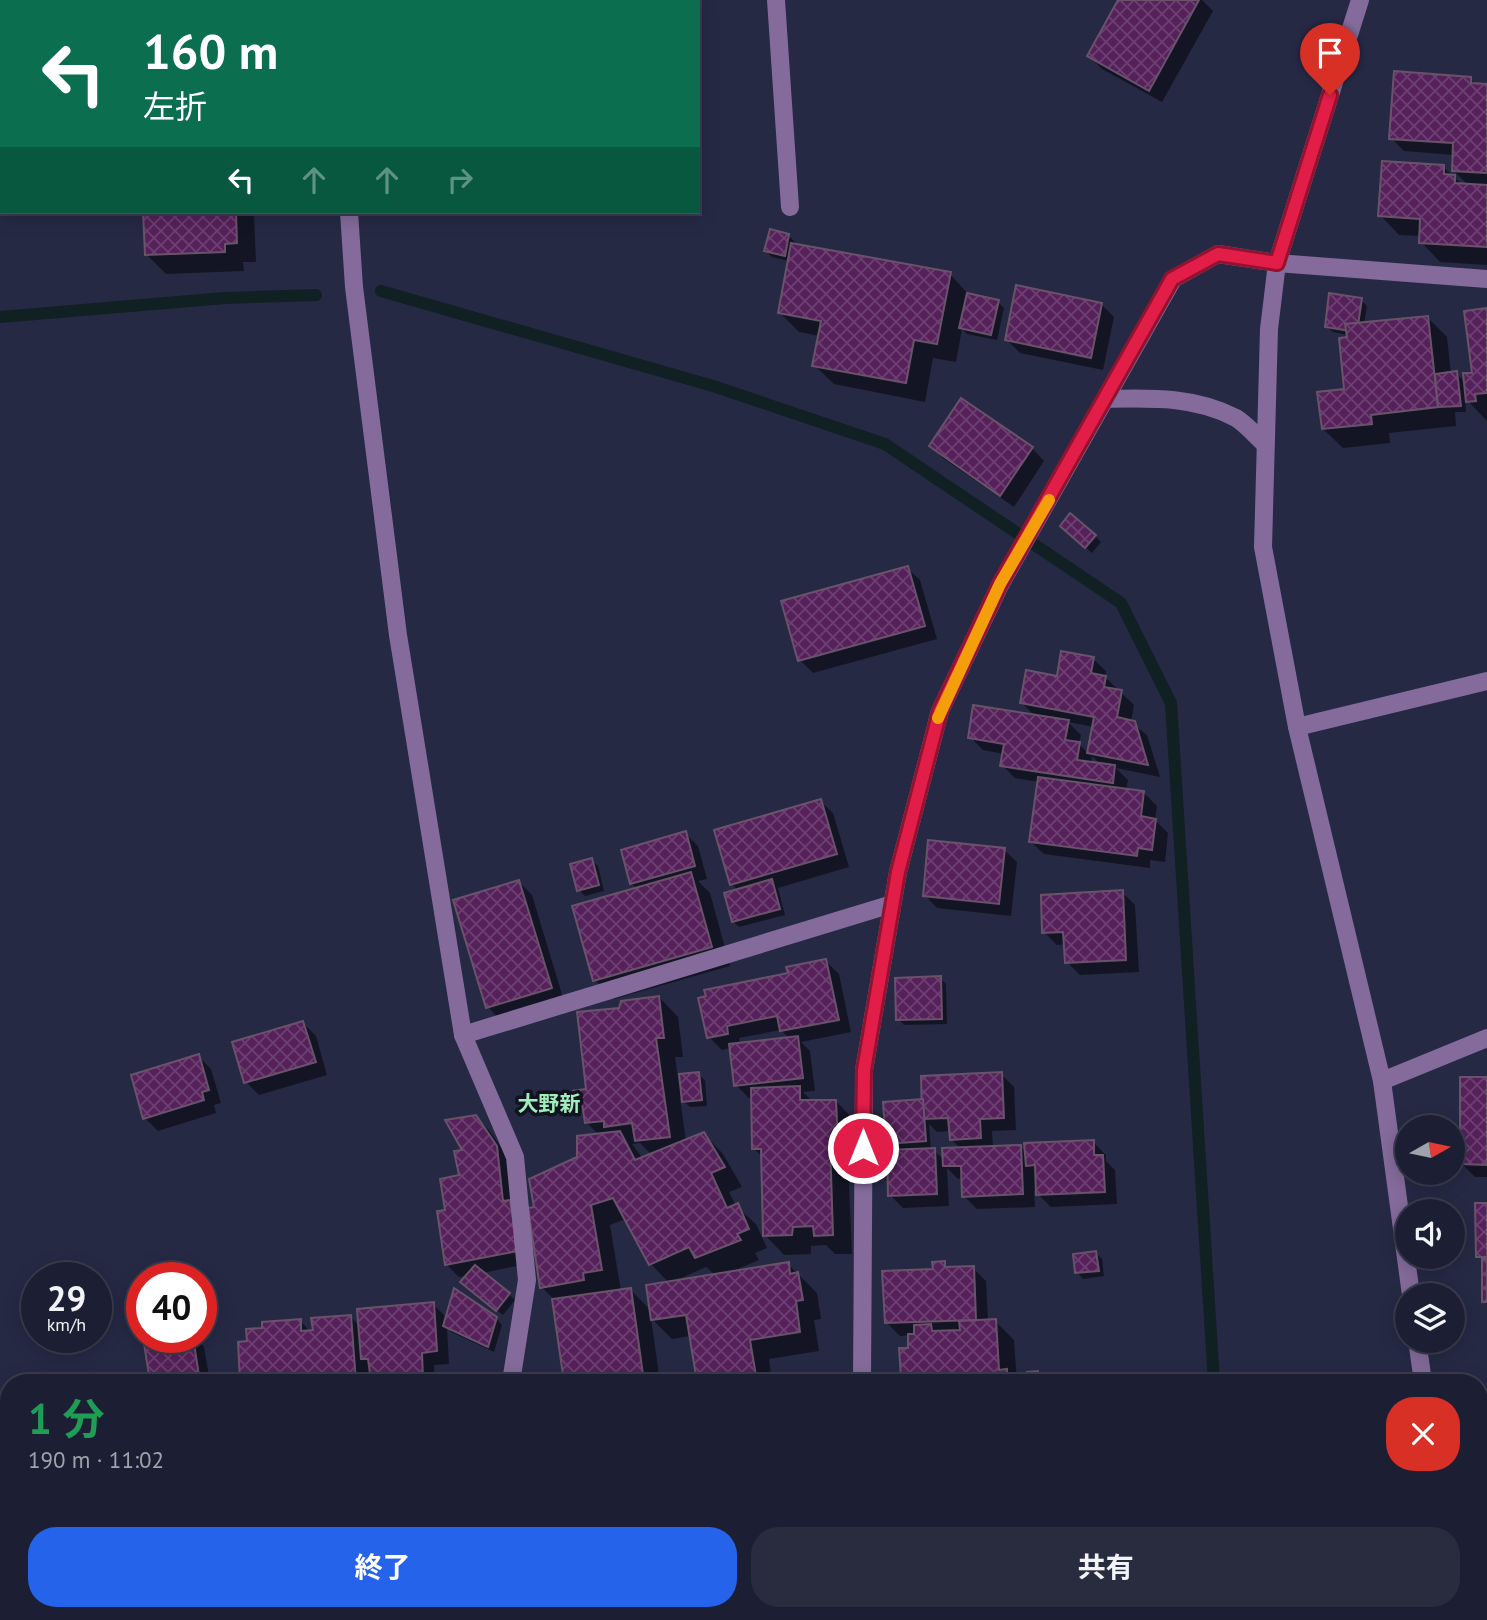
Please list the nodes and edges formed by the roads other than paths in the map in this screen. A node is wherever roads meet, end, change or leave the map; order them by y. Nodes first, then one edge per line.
1 (776, 0) edge
2 (1360, 0) edge
3 (790, 207) dead end
4 (349, 214) edge
5 (1277, 263) junction
6 (1487, 279) edge
7 (1105, 400) junction
8 (1265, 444) junction
9 (1487, 681) edge
10 (1297, 727) junction
11 (892, 904) junction
12 (463, 1035) junction
13 (1487, 1038) edge
14 (1382, 1082) junction
15 (1409, 1283) edge
16 (1419, 1353) edge
17 (512, 1374) edge
18 (862, 1374) edge
19 (1422, 1374) edge

1 - 3 street
2 - 5 street
4 - 12 street
5 - 6 street
5 - 7 street
5 - 8 street
7 - 8 street
7 - 11 street
8 - 10 street
9 - 10 street
10 - 14 street
11 - 12 street
11 - 18 street
12 - 17 street
13 - 14 street
14 - 15 street
16 - 19 street

